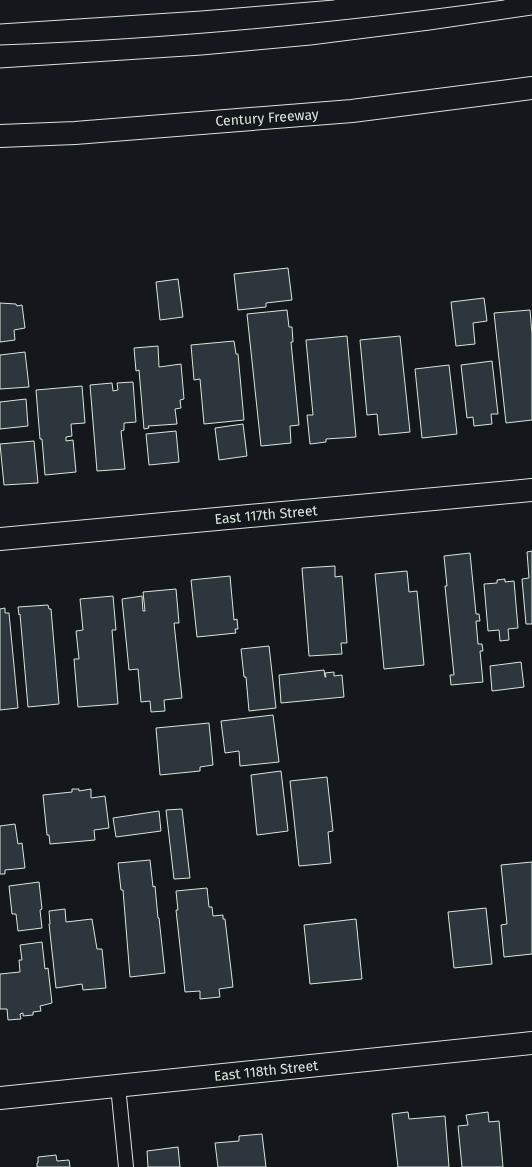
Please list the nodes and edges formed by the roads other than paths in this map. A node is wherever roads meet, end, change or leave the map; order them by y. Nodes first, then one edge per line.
1 (532, 88) edge
2 (0, 136) edge
3 (532, 490) edge
4 (0, 539) edge
5 (532, 1043) edge
6 (118, 1086) junction
7 (0, 1098) edge
8 (126, 1167) edge

1 - 2 main road, Century Freeway
3 - 4 main road, East 117th Street
5 - 6 main road, East 118th Street
6 - 7 main road, East 118th Street
6 - 8 lane

